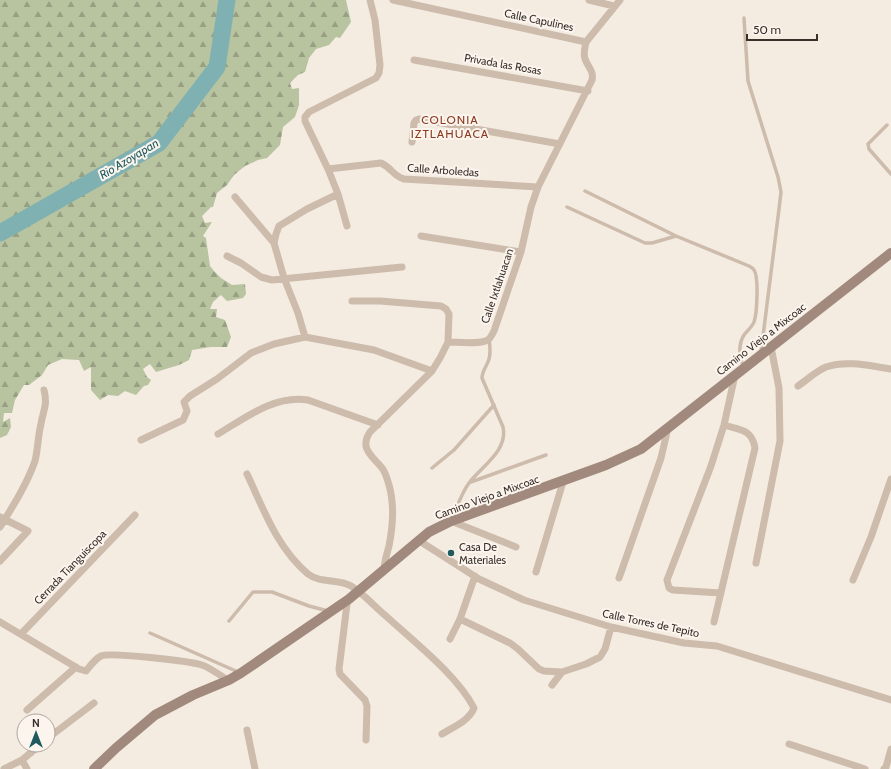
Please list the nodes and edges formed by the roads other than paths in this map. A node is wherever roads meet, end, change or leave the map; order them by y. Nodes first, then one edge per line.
1 (370, 0) edge
2 (393, 0) edge
3 (589, 0) edge
4 (620, 0) edge
5 (614, 6) junction
6 (744, 18) dead end
7 (586, 42) junction
8 (414, 60) dead end
9 (588, 91) junction
10 (886, 125) dead end
11 (412, 142) dead end
12 (560, 144) junction
13 (328, 170) junction
14 (891, 174) edge
15 (538, 187) junction
16 (585, 191) dead end
17 (338, 194) junction
18 (234, 197) dead end
19 (568, 207) dead end
20 (347, 226) dead end
21 (421, 236) dead end
22 (676, 236) junction
23 (274, 243) junction
24 (521, 252) junction
25 (891, 253) edge
26 (227, 256) dead end
27 (402, 267) dead end
28 (284, 278) junction
29 (352, 301) dead end
30 (305, 337) junction
31 (489, 339) junction
32 (448, 342) junction
33 (771, 347) junction
34 (761, 355) junction
35 (745, 368) junction
36 (891, 369) edge
37 (432, 371) junction
38 (735, 375) junction
39 (798, 386) dead end
40 (44, 390) dead end
41 (494, 405) junction
42 (724, 424) junction
43 (378, 425) junction
44 (668, 428) junction
45 (218, 434) dead end
46 (141, 440) dead end
47 (546, 455) dead end
48 (432, 468) dead end
49 (247, 474) dead end
50 (891, 479) edge
51 (563, 482) junction
52 (470, 483) junction
53 (135, 515) dead end
54 (2, 518) edge
55 (451, 520) junction
56 (0, 527) edge
57 (418, 540) junction
58 (516, 547) dead end
59 (0, 561) edge
60 (756, 563) dead end
61 (384, 570) junction
62 (536, 572) dead end
63 (475, 576) junction
64 (619, 578) dead end
65 (853, 580) dead end
66 (359, 591) junction
67 (720, 593) junction
68 (349, 599) junction
69 (331, 612) junction
70 (460, 619) junction
71 (229, 621) dead end
72 (0, 622) edge
73 (714, 622) dead end
74 (611, 627) junction
75 (150, 633) dead end
76 (21, 634) junction
77 (450, 639) dead end
78 (76, 667) junction
79 (562, 672) junction
80 (241, 673) junction
81 (229, 680) junction
82 (552, 686) dead end
83 (891, 700) edge
84 (94, 703) dead end
85 (27, 710) dead end
86 (247, 730) dead end
87 (56, 732) edge
88 (442, 734) dead end
89 (366, 740) dead end
90 (789, 744) dead end
91 (891, 749) edge
92 (30, 753) edge
93 (22, 760) junction
94 (4, 769) edge
95 (27, 769) edge
96 (94, 769) edge
97 (255, 769) edge
98 (865, 769) edge
99 (884, 769) edge

1 - 13 street
2 - 7 street, Calle Capulines
3 - 5 street
4 - 5 street
5 - 7 street
6 - 34 lane
7 - 9 street, Calle Ixtlahuacan
8 - 9 street, Privada las Rosas
9 - 12 street, Calle Ixtlahuacan
10 - 14 lane
11 - 12 street
12 - 15 street, Calle Ixtlahuacan
13 - 15 street, Calle Arboledas
13 - 17 street
15 - 24 street, Calle Ixtlahuacan
16 - 22 lane
17 - 20 street
17 - 23 street
18 - 23 street
19 - 22 lane
21 - 24 street
22 - 35 lane
23 - 28 street
24 - 31 street, Calle Ixtlahuacan
25 - 33 main road, Camino Viejo a Mixcoac
26 - 28 street
27 - 28 street
28 - 30 street
29 - 32 street
30 - 37 street
30 - 46 street
31 - 32 street, Calle Ixtlahuacan
31 - 41 lane
32 - 37 street
33 - 34 main road, Camino Viejo a Mixcoac
33 - 60 street
34 - 35 main road, Camino Viejo a Mixcoac
35 - 38 main road, Camino Viejo a Mixcoac
36 - 39 street
37 - 43 street
38 - 42 street
38 - 44 main road, Camino Viejo a Mixcoac
40 - 54 street
41 - 48 lane
41 - 52 lane
42 - 67 street
42 - 67 street
43 - 45 street
43 - 61 street
44 - 51 main road, Camino Viejo a Mixcoac
44 - 64 street
47 - 52 lane
49 - 66 street
50 - 65 street
51 - 55 main road, Camino Viejo a Mixcoac
51 - 62 street
52 - 55 lane
53 - 76 street, Cerrada Tianguiscopa
54 - 56 street
54 - 59 street
55 - 57 main road, Camino Viejo a Mixcoac
55 - 58 street
57 - 61 main road, Camino Viejo a Mixcoac
57 - 63 street, Calle Torres de Tepito
61 - 66 main road, Camino Viejo a Mixcoac
63 - 70 street
63 - 74 street, Calle Torres de Tepito
66 - 68 main road, Camino Viejo a Mixcoac
66 - 88 street
67 - 73 street
68 - 69 main road, Camino Viejo a Mixcoac
68 - 89 street
69 - 71 lane
69 - 80 main road, Camino Viejo a Mixcoac
70 - 77 street
70 - 79 street
72 - 76 street
74 - 79 street
74 - 83 street, Calle Torres de Tepito
75 - 80 lane
76 - 78 street
78 - 81 street
78 - 85 street
79 - 82 street
80 - 81 main road, Camino Viejo a Mixcoac
81 - 96 main road, Camino Viejo a Mixcoac
84 - 87 street
86 - 97 street
90 - 98 street
91 - 99 street
92 - 93 street
93 - 94 street
93 - 95 street

